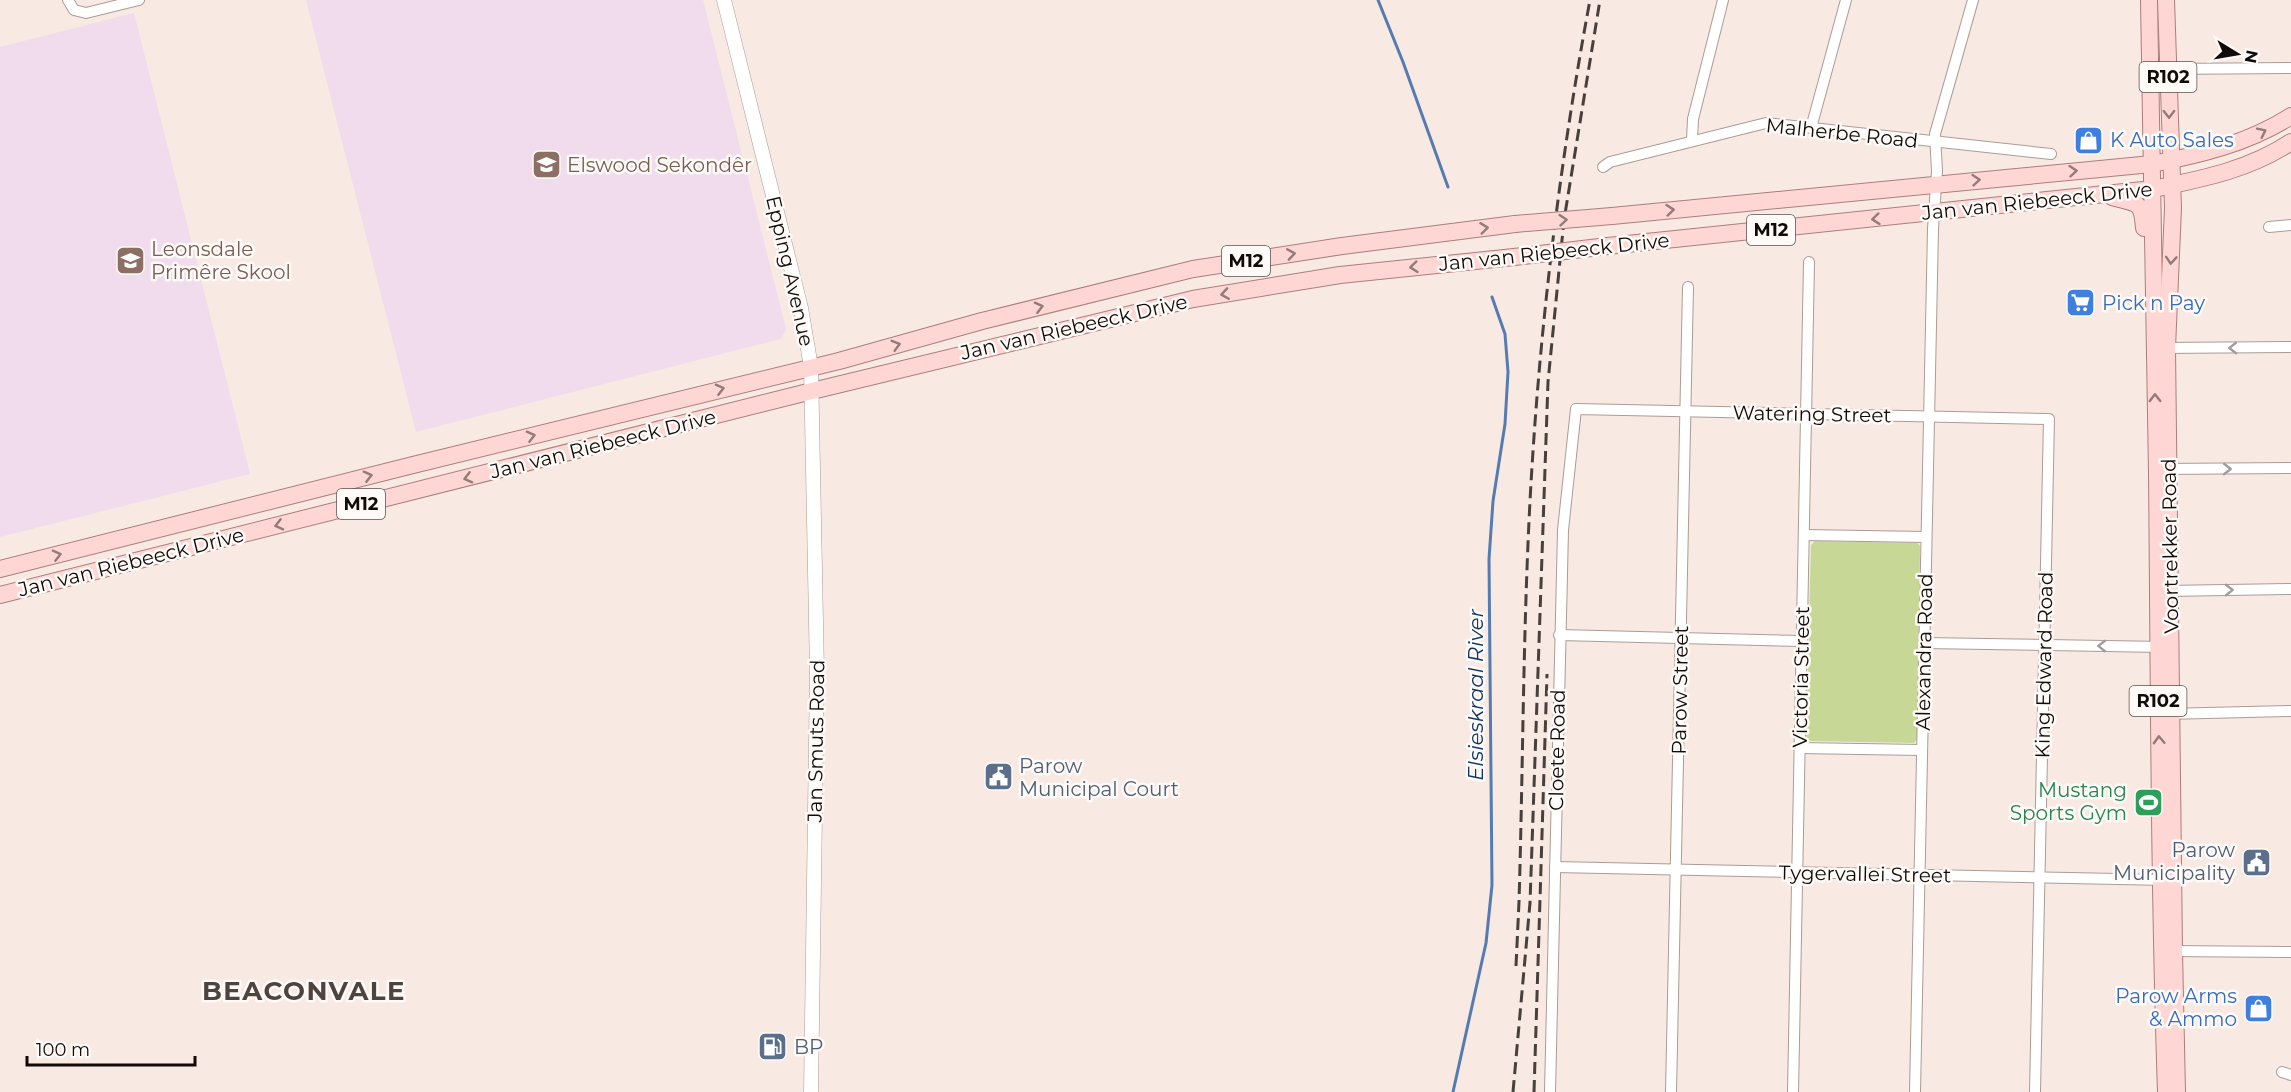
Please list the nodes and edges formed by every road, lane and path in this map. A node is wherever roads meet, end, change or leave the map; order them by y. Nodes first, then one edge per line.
1 (68, 0) edge
2 (139, 0) edge
3 (724, 0) edge
4 (1723, 0) edge
5 (1846, 0) edge
6 (1973, 0) edge
7 (2149, 0) edge
8 (2166, 0) edge
9 (2291, 68) edge
10 (2167, 69) junction
11 (2291, 116) edge
12 (1811, 128) junction
13 (1692, 140) junction
14 (1935, 142) junction
15 (2291, 142) edge
16 (2051, 154) dead end
17 (2170, 160) junction
18 (2152, 164) junction
19 (1603, 167) dead end
20 (1936, 183) junction
21 (2171, 185) junction
22 (2153, 189) junction
23 (2100, 194) junction
24 (1934, 213) junction
25 (2291, 225) edge
26 (2269, 227) dead end
27 (1809, 262) dead end
28 (2153, 280) junction
29 (1688, 287) dead end
30 (2291, 347) edge
31 (2160, 348) junction
32 (811, 367) junction
33 (812, 391) junction
34 (1576, 409) joint
35 (1685, 411) junction
36 (1806, 414) junction
37 (1929, 416) junction
38 (2049, 419) joint
39 (2291, 468) edge
40 (2163, 469) junction
41 (1804, 535) junction
42 (1926, 537) junction
43 (0, 569) edge
44 (2291, 589) edge
45 (2164, 591) junction
46 (0, 595) edge
47 (1559, 635) junction
48 (1681, 637) junction
49 (1802, 640) junction
50 (1924, 643) junction
51 (2045, 645) junction
52 (2165, 647) junction
53 (2291, 711) edge
54 (2164, 714) junction
55 (1799, 748) junction
56 (1922, 750) junction
57 (1555, 867) junction
58 (1676, 870) junction
59 (1797, 873) junction
60 (1919, 875) junction
61 (2040, 876) junction
62 (2168, 880) junction
63 (2168, 951) junction
64 (2291, 952) edge
65 (811, 1092) edge
66 (1550, 1092) edge
67 (1671, 1092) edge
68 (1793, 1092) edge
69 (1915, 1092) edge
70 (2035, 1092) edge
71 (2166, 1092) edge
72 (2178, 1092) edge

1 - 2 street
3 - 32 street, Epping Avenue
4 - 13 street
5 - 12 street
6 - 14 street, Alexandra Road
7 - 18 main road, Voortrekker Road / R102
8 - 10 main road, Voortrekker Road / R102
9 - 10 street
10 -> 17 main road, Voortrekker Road / R102
17 -> 11 main road, M12
12 - 13 street, Malherbe Road
12 - 14 street, Malherbe Road
13 - 19 street, Malherbe Road
14 - 16 street, Malherbe Road
14 - 20 street, Alexandra Road
15 - 21 main road, M12
17 - 18 main road, Jan van Riebeeck Drive / M12
17 - 21 main road, Voortrekker Road / R102
20 -> 18 main road, Jan van Riebeeck Drive / M12
18 - 22 main road, Voortrekker Road / R102
20 - 24 street, Alexandra Road
32 -> 20 main road, Jan van Riebeeck Drive / M12, bridge
21 - 22 main road, Jan van Riebeeck Drive / M12
21 -> 31 main road, Voortrekker Road / R102
22 - 23 main road, Jan van Riebeeck Drive / M12
22 - 28 main road, Voortrekker Road / R102
23 - 24 main road, Jan van Riebeeck Drive / M12
23 - 28 main road
24 -> 33 main road, Jan van Riebeeck Drive / M12, bridge
24 - 37 street, Alexandra Road
25 - 26 street
27 - 36 street, Victoria Street
28 - 31 main road, Voortrekker Road / R102
29 - 35 street, Parow Street
30 -> 31 street
31 - 40 main road, Voortrekker Road / R102
32 - 33 street, Epping Avenue
43 -> 32 main road, Jan van Riebeeck Drive / M12
33 -> 46 main road, Jan van Riebeeck Drive / M12
33 - 65 street, Jan Smuts Road
34 - 35 street, Watering Street
34 - 47 street, Cloete Road
35 - 36 street, Watering Street
35 - 48 street, Parow Street
36 - 37 street, Watering Street
36 - 41 street, Victoria Street
37 - 38 street, Watering Street
37 - 42 street, Alexandra Road
38 - 51 street, King Edward Road
40 -> 39 street
40 - 45 main road, Voortrekker Road / R102
41 - 42 street
41 - 49 street, Victoria Street
42 - 50 street, Alexandra Road
45 -> 44 street
45 - 52 main road, Voortrekker Road / R102
47 - 48 street
47 - 57 street, Cloete Road
48 - 49 street
48 - 58 street, Parow Street
49 - 55 street, Victoria Street
50 - 51 street
50 - 56 street, Alexandra Road
52 -> 51 street
51 - 61 street, King Edward Road
52 - 54 main road, Voortrekker Road / R102
53 - 54 street
54 - 62 main road, Voortrekker Road / R102
55 - 56 street
55 - 59 street, Victoria Street
56 - 60 street, Alexandra Road
57 - 58 street, Tygervallei Street
57 - 66 street, Cloete Road
58 - 59 street, Tygervallei Street
58 - 67 street, Parow Street
59 - 60 street, Tygervallei Street
59 - 68 street, Victoria Street
60 - 61 street, Tygervallei Street
60 - 69 street, Alexandra Road
61 - 62 street, Tygervallei Street
61 - 70 street, King Edward Road
62 - 63 main road, Voortrekker Road / R102
63 - 64 street
63 - 71 main road, Voortrekker Road / R102
63 - 72 main road, Voortrekker Road / R102

